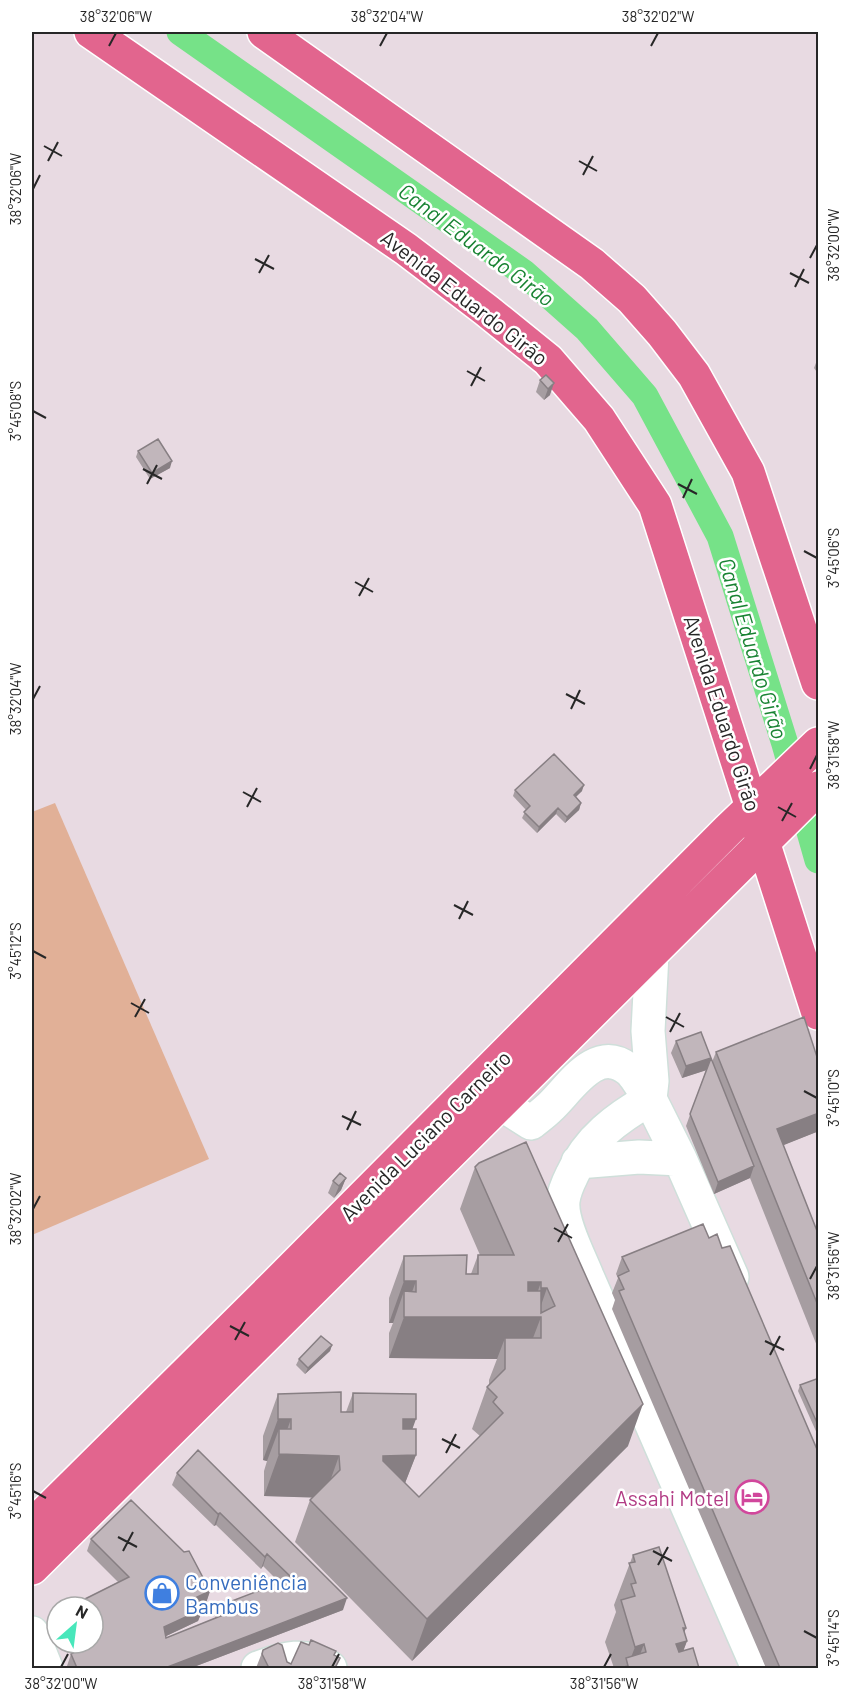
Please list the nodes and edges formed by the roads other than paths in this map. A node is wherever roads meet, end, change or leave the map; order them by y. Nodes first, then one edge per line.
1 (91, 32) edge
2 (264, 32) edge
3 (819, 683) edge
4 (817, 746) edge
5 (819, 788) edge
6 (761, 798) junction
7 (773, 834) junction
8 (652, 954) junction
9 (819, 1013) edge
10 (650, 1099) junction
11 (501, 1104) junction
12 (680, 1159) junction
13 (578, 1162) junction
14 (745, 1305) edge
15 (123, 1456) junction
16 (32, 1526) edge
17 (32, 1568) edge
18 (32, 1633) edge
19 (46, 1668) edge
20 (258, 1668) edge
21 (330, 1668) edge
22 (758, 1668) edge

1 - 6 main road, Avenida Eduardo Girão
2 - 3 main road
4 - 6 main road, Avenida Luciano Carneiro
5 - 7 main road, Avenida Luciano Carneiro
6 - 7 main road, Avenida Eduardo Girão
6 - 15 main road, Avenida Luciano Carneiro
7 - 8 main road, Avenida Luciano Carneiro
7 - 9 main road, Avenida Eduardo Girão
8 - 10 street
8 - 11 main road, Avenida Luciano Carneiro
10 - 11 street
10 - 12 street
10 - 13 street
11 - 15 main road, Avenida Luciano Carneiro
12 - 13 street
12 - 14 street
13 - 22 street
15 - 16 main road, Avenida Luciano Carneiro
15 - 17 main road, Avenida Luciano Carneiro
18 - 19 street
20 - 21 street

